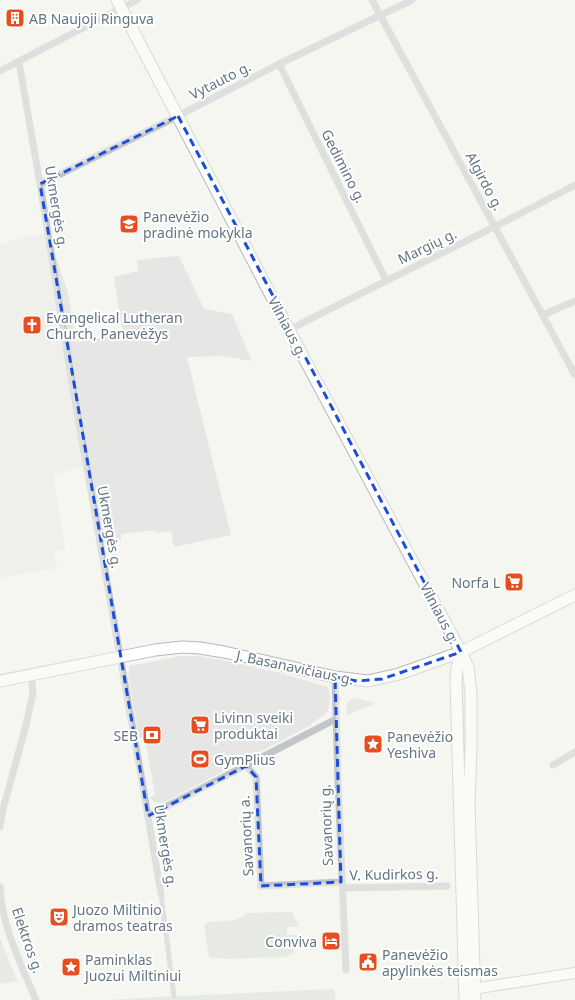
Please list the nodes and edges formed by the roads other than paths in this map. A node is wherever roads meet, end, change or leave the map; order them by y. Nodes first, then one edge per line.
1 (138, 0) edge
2 (372, 0) edge
3 (412, 0) edge
4 (119, 4) edge
5 (380, 16) junction
6 (19, 62) junction
7 (279, 64) junction
8 (0, 71) edge
9 (178, 116) junction
10 (40, 184) junction
11 (575, 185) edge
12 (495, 227) junction
13 (386, 280) junction
14 (575, 301) edge
15 (543, 315) junction
16 (289, 330) junction
17 (575, 375) edge
18 (575, 595) edge
19 (461, 652) junction
20 (120, 657) junction
21 (31, 674) junction
22 (335, 677) junction
23 (0, 681) edge
24 (336, 719) junction
25 (575, 752) edge
26 (553, 765) dead end
27 (246, 766) junction
28 (148, 816) junction
29 (0, 827) edge
30 (342, 885) junction
31 (447, 886) dead end
32 (0, 888) edge
33 (160, 894) joint
34 (346, 970) dead end
35 (575, 973) edge
36 (468, 993) edge
37 (174, 996) dead end
38 (36, 1000) edge
39 (475, 1000) edge

1 - 4 street
2 - 5 street, Algirdo g.
3 - 5 street, Vytauto g.
4 - 6 street
4 - 9 main road, Vilniaus g.
5 - 7 street, Vytauto g.
5 - 12 street, Algirdo g.
6 - 8 street
6 - 10 street, Ukmergės g.
7 - 9 street, Vytauto g.
7 - 13 street, Gedimino g.
9 - 10 street, Vytauto g.
9 - 16 main road, Vilniaus g.
10 - 20 street, Ukmergės g.
11 - 12 street, Margių g.
12 - 13 street, Margių g.
12 - 15 street, Algirdo g.
13 - 16 street, Margių g.
14 - 15 street
15 - 17 street, Algirdo g.
16 - 19 main road, Vilniaus g.
18 - 19 main road, J. Basanavičiaus g.
19 - 22 main road, J. Basanavičiaus g.
19 - 36 main road, Vilniaus g.
20 - 21 main road, J. Basanavičiaus g.
20 - 22 main road, J. Basanavičiaus g.
20 - 28 street, Ukmergės g.
21 - 23 main road, J. Basanavičiaus g.
21 - 29 street
22 - 24 street, Savanorių g.
24 - 27 street
24 - 30 street, Savanorių g.
25 - 26 street
27 - 28 street
27 - 30 street, Savanorių a.
28 - 33 street, Ukmergės g.
30 - 31 street, V. Kudirkos g.
30 - 34 street, Savanorių g.
32 - 38 street, Elektros g.
33 - 37 street, Ukmergės g.
35 - 36 main road
36 - 39 main road, Vilniaus g.

